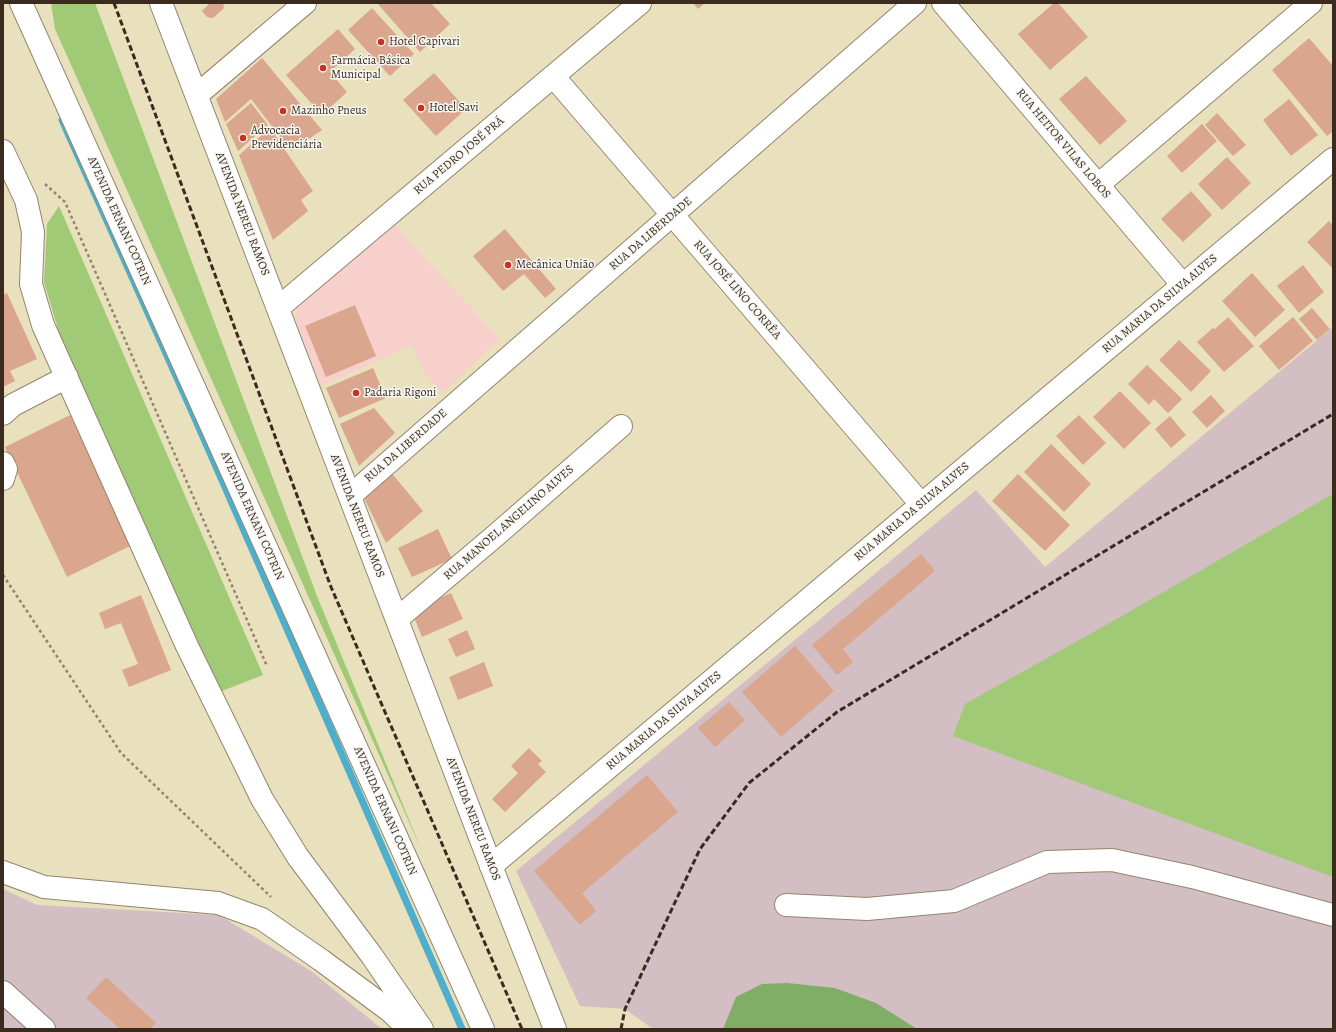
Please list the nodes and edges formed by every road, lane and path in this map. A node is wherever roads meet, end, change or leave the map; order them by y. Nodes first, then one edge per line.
1 (21, 3) edge
2 (161, 3) edge
3 (305, 3) edge
4 (640, 3) edge
5 (915, 3) edge
6 (943, 3) edge
7 (1311, 3) edge
8 (553, 76) junction
9 (197, 95) junction
10 (3, 151) edge
11 (1333, 159) edge
12 (42, 182) dead end
13 (1098, 185) junction
14 (672, 215) junction
15 (1183, 285) junction
16 (278, 308) junction
17 (67, 377) junction
18 (3, 414) edge
19 (621, 426) dead end
20 (3, 463) edge
21 (3, 479) edge
22 (350, 496) junction
23 (921, 504) junction
24 (3, 576) edge
25 (397, 619) junction
26 (267, 666) dead end
27 (490, 866) junction
28 (3, 872) edge
29 (275, 901) dead end
30 (786, 905) dead end
31 (1333, 916) edge
32 (3, 992) edge
33 (44, 1029) edge
34 (409, 1029) edge
35 (422, 1029) edge
36 (483, 1029) edge
37 (555, 1029) edge

1 - 36 street, AVENIDA ERNANI COTRIN
2 - 9 street, AVENIDA NEREU RAMOS
3 - 9 street
4 - 8 street, RUA PEDRO JOSÉ PRÁ
5 - 14 street, RUA DA LIBERDADE
6 - 13 street, RUA HEITOR VILAS LOBOS
7 - 13 street
8 - 14 street, RUA JOSÉ LINO CORRÊA
8 - 16 street, RUA PEDRO JOSÉ PRÁ
9 - 16 street, AVENIDA NEREU RAMOS
10 - 17 street
11 - 15 street, RUA MARIA DA SILVA ALVES
12 - 26 path
13 - 15 street, RUA HEITOR VILAS LOBOS
14 - 22 street, RUA DA LIBERDADE
14 - 23 street, RUA JOSÉ LINO CORRÊA
15 - 23 street, RUA MARIA DA SILVA ALVES
16 - 22 street, AVENIDA NEREU RAMOS
17 - 18 street
17 - 35 street
19 - 25 street, RUA MANOEL ANGELINO ALVES
20 - 21 street
22 - 25 street, AVENIDA NEREU RAMOS
23 - 27 street, RUA MARIA DA SILVA ALVES
24 - 29 path
25 - 27 street, AVENIDA NEREU RAMOS
27 - 37 street, AVENIDA NEREU RAMOS
28 - 34 street
30 - 31 street
32 - 33 street

